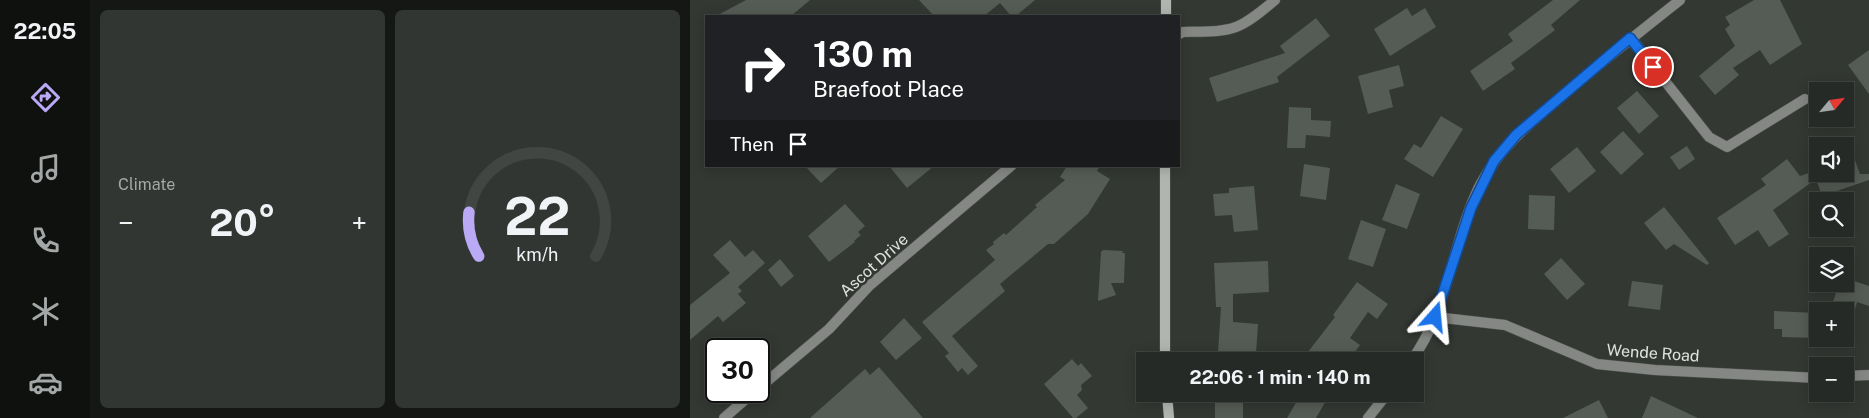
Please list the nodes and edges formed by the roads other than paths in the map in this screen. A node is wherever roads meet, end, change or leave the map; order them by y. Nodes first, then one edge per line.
1 (1166, 0) edge
2 (1274, 0) edge
3 (1680, 0) edge
4 (1166, 15) edge
5 (1180, 34) edge
6 (1630, 38) junction
7 (1805, 99) dead end
8 (1010, 167) edge
9 (1165, 167) edge
10 (1435, 317) junction
11 (1165, 352) edge
12 (1418, 352) edge
13 (1869, 375) edge
14 (1854, 376) edge
15 (1809, 378) edge
16 (770, 379) edge
17 (1168, 402) edge
18 (1381, 402) edge
19 (741, 403) edge
20 (724, 418) edge
21 (1169, 418) edge
22 (1368, 418) edge

1 - 4 main road
2 - 5 street
3 - 6 street
6 - 7 street
6 - 10 street
8 - 16 street, Ascot Drive
9 - 11 main road
10 - 12 street
10 - 15 street, Wende Road
13 - 14 street
17 - 21 main road
18 - 22 street
19 - 20 street

